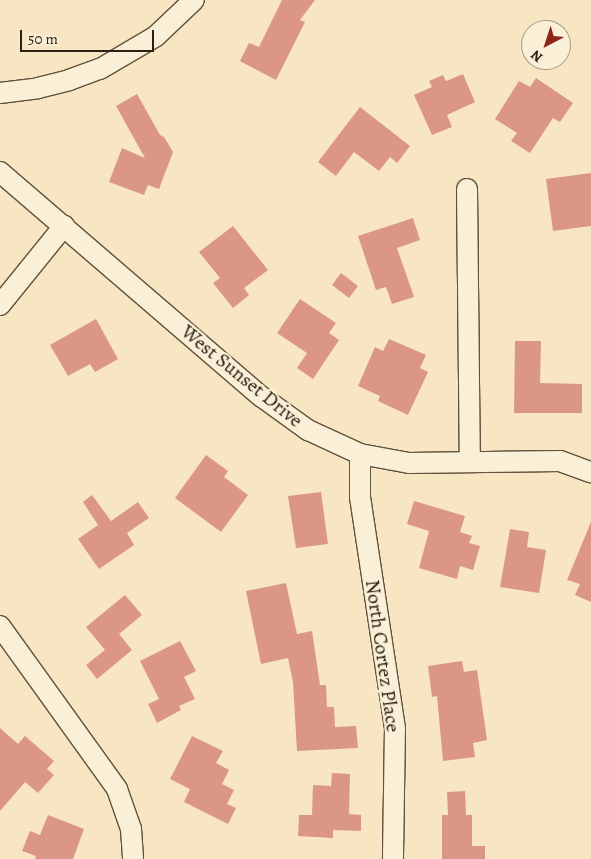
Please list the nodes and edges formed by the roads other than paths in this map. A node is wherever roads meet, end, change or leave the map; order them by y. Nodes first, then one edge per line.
1 (194, 0) edge
2 (0, 93) edge
3 (0, 172) edge
4 (467, 189) dead end
5 (64, 226) junction
6 (0, 305) edge
7 (360, 454) junction
8 (470, 461) junction
9 (591, 472) edge
10 (0, 626) edge
11 (133, 859) edge
12 (393, 859) edge

1 - 2 street
3 - 5 street, West Sunset Drive
4 - 8 street
5 - 6 street
5 - 7 street, West Sunset Drive
7 - 8 street, West Sunset Drive
7 - 12 street, North Cortez Place
8 - 9 street, West Sunset Drive
10 - 11 street

